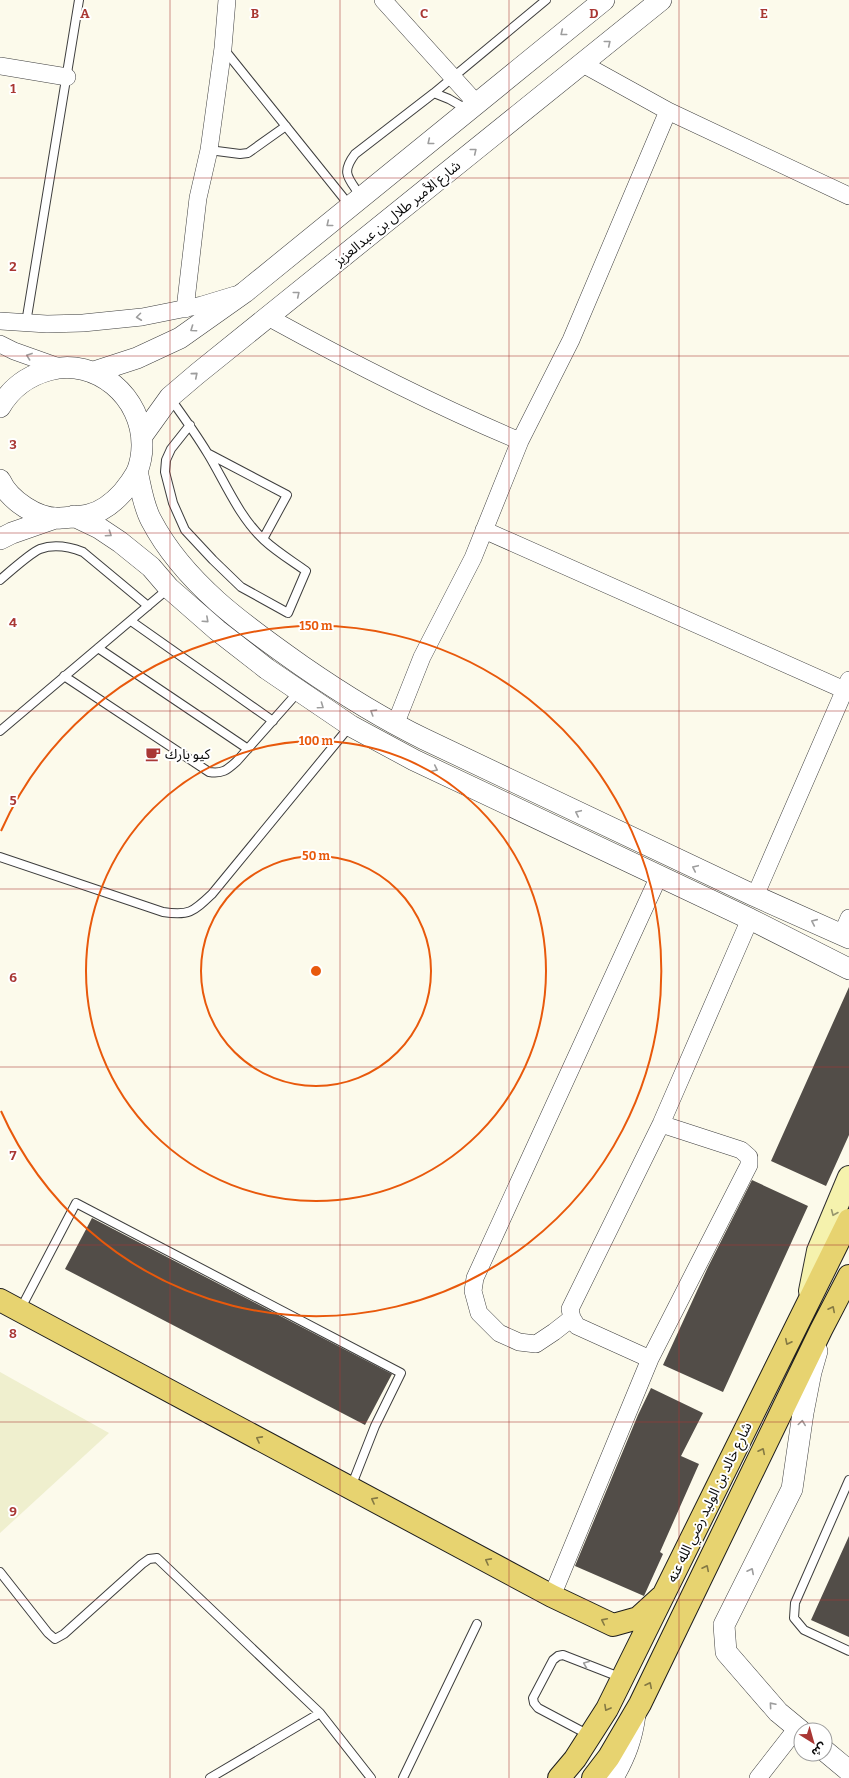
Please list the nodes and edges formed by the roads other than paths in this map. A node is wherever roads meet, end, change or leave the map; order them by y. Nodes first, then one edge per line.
1 (79, 0) edge
2 (226, 0) edge
3 (383, 0) edge
4 (546, 0) edge
5 (604, 0) edge
6 (661, 0) edge
7 (223, 48) junction
8 (583, 64) junction
9 (0, 66) edge
10 (67, 77) junction
11 (452, 77) junction
12 (434, 93) junction
13 (472, 107) junction
14 (668, 111) junction
15 (286, 126) junction
16 (209, 150) junction
17 (849, 196) edge
18 (356, 202) junction
19 (245, 292) junction
20 (185, 309) junction
21 (268, 317) junction
22 (0, 321) edge
23 (26, 323) junction
24 (0, 344) edge
25 (59, 367) junction
26 (94, 372) junction
27 (170, 397) junction
28 (0, 407) edge
29 (190, 425) junction
30 (142, 436) junction
31 (520, 441) junction
32 (208, 454) junction
33 (137, 471) junction
34 (0, 480) edge
35 (65, 517) junction
36 (484, 530) junction
37 (0, 539) edge
38 (263, 539) junction
39 (0, 580) edge
40 (169, 588) junction
41 (148, 606) junction
42 (130, 621) junction
43 (98, 648) junction
44 (64, 676) junction
45 (847, 687) edge
46 (299, 691) junction
47 (273, 721) junction
48 (395, 725) junction
49 (351, 726) junction
50 (0, 731) edge
51 (248, 749) junction
52 (0, 857) edge
53 (659, 876) junction
54 (755, 896) junction
55 (750, 919) junction
56 (847, 930) edge
57 (849, 969) edge
58 (661, 1124) junction
59 (849, 1177) edge
60 (849, 1220) edge
61 (849, 1276) edge
62 (0, 1300) edge
63 (808, 1302) junction
64 (20, 1310) junction
65 (572, 1318) junction
66 (821, 1330) junction
67 (650, 1359) junction
68 (849, 1480) edge
69 (351, 1488) junction
70 (0, 1572) edge
71 (552, 1596) junction
72 (661, 1597) junction
73 (477, 1624) dead end
74 (849, 1651) edge
75 (622, 1678) junction
76 (638, 1708) junction
77 (320, 1713) junction
78 (793, 1724) edge
79 (590, 1735) junction
80 (793, 1736) edge
81 (833, 1758) edge
82 (849, 1771) edge
83 (210, 1778) edge
84 (371, 1778) edge
85 (403, 1778) edge
86 (559, 1778) edge
87 (593, 1778) edge
88 (615, 1778) edge
89 (758, 1778) edge

1 - 10 lane
2 - 7 street
3 - 11 street
4 - 11 lane
5 -> 13 street
8 -> 6 street, شارع الأمير طلال بن عبدالعزيز
7 - 15 lane
7 - 16 street
8 - 14 street
21 -> 8 street, شارع الأمير طلال بن عبدالعزيز
9 - 10 street
10 - 23 lane
11 - 12 lane
11 - 13 street
12 - 13 lane
12 - 18 lane
13 -> 18 street
14 - 17 street
14 - 31 street
15 - 16 lane
15 - 18 lane
16 - 20 street
18 -> 19 street
19 - 20 street
19 -> 26 street
20 -> 23 street
27 -> 21 street, شارع الأمير طلال بن عبدالعزيز
21 - 31 street
22 - 23 street
25 -> 24 street
25 - 26 street
25 - 28 street
26 - 30 street
27 - 29 lane
27 - 30 street, شارع الأمير طلال بن عبدالعزيز
29 - 32 lane
29 - 38 lane
30 - 33 street
31 - 36 street
32 - 38 lane
32 - 38 lane
33 - 35 street
48 -> 33 street
34 - 35 street
35 - 37 street
35 -> 40 street
36 - 45 street
36 - 48 street
39 - 41 lane
40 - 41 lane
40 -> 46 street
41 - 42 lane
42 - 43 lane
42 - 47 lane
43 - 44 lane
43 - 51 lane
44 - 50 lane
44 - 51 lane
45 - 54 street
46 - 47 lane
46 -> 49 street
47 - 51 lane
54 -> 48 street
49 - 52 lane
49 -> 53 street
53 - 55 street
53 - 65 street
56 -> 54 street
55 - 57 street
55 - 58 street
58 - 65 street
58 - 67 street
59 -> 63 main road
60 - 63 main road, شارع خالد بن الوليد رضي الله عنه
66 -> 61 main road, شارع خالد بن الوليد رضي الله عنه
62 - 64 main road
63 -> 72 main road, شارع خالد بن الوليد رضي الله عنه
69 -> 64 main road
64 - 69 lane
65 - 67 street
76 -> 66 main road, شارع خالد بن الوليد رضي الله عنه
78 -> 66 street
67 - 71 street
68 - 74 lane
71 -> 69 main road
70 - 77 lane
72 -> 71 main road
72 - 75 main road, شارع خالد بن الوليد رضي الله عنه
73 - 85 lane
75 -> 79 main road, شارع خالد بن الوليد رضي الله عنه
75 -> 79 lane
76 - 87 main road, شارع خالد بن الوليد رضي الله عنه
76 - 88 street
77 - 83 lane
77 - 84 lane
79 - 86 main road, شارع خالد بن الوليد رضي الله عنه
80 - 89 street
81 - 82 street

